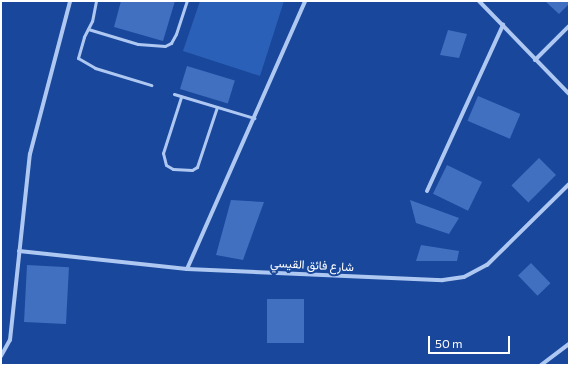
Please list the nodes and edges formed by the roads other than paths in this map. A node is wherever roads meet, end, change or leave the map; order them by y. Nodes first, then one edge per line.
1 (70, 1) edge
2 (96, 1) edge
3 (187, 1) edge
4 (305, 1) edge
5 (479, 1) edge
6 (503, 25) junction
7 (569, 26) edge
8 (88, 29) junction
9 (535, 60) junction
10 (151, 85) dead end
11 (174, 94) dead end
12 (569, 94) edge
13 (181, 97) junction
14 (217, 107) junction
15 (254, 118) junction
16 (569, 184) edge
17 (427, 191) dead end
18 (19, 251) junction
19 (187, 269) junction
20 (569, 344) edge
21 (1, 356) edge
22 (541, 365) edge

1 - 18 street
2 - 8 lane
3 - 8 lane
4 - 15 street
5 - 6 street
6 - 9 street
6 - 17 street
7 - 9 street
8 - 10 lane
9 - 12 street
11 - 13 lane
13 - 14 lane
13 - 14 lane
14 - 15 lane
15 - 19 street
16 - 19 street, شارع فائق القيسي
18 - 19 street, شارع فائق القيسي
18 - 21 street
20 - 22 street

